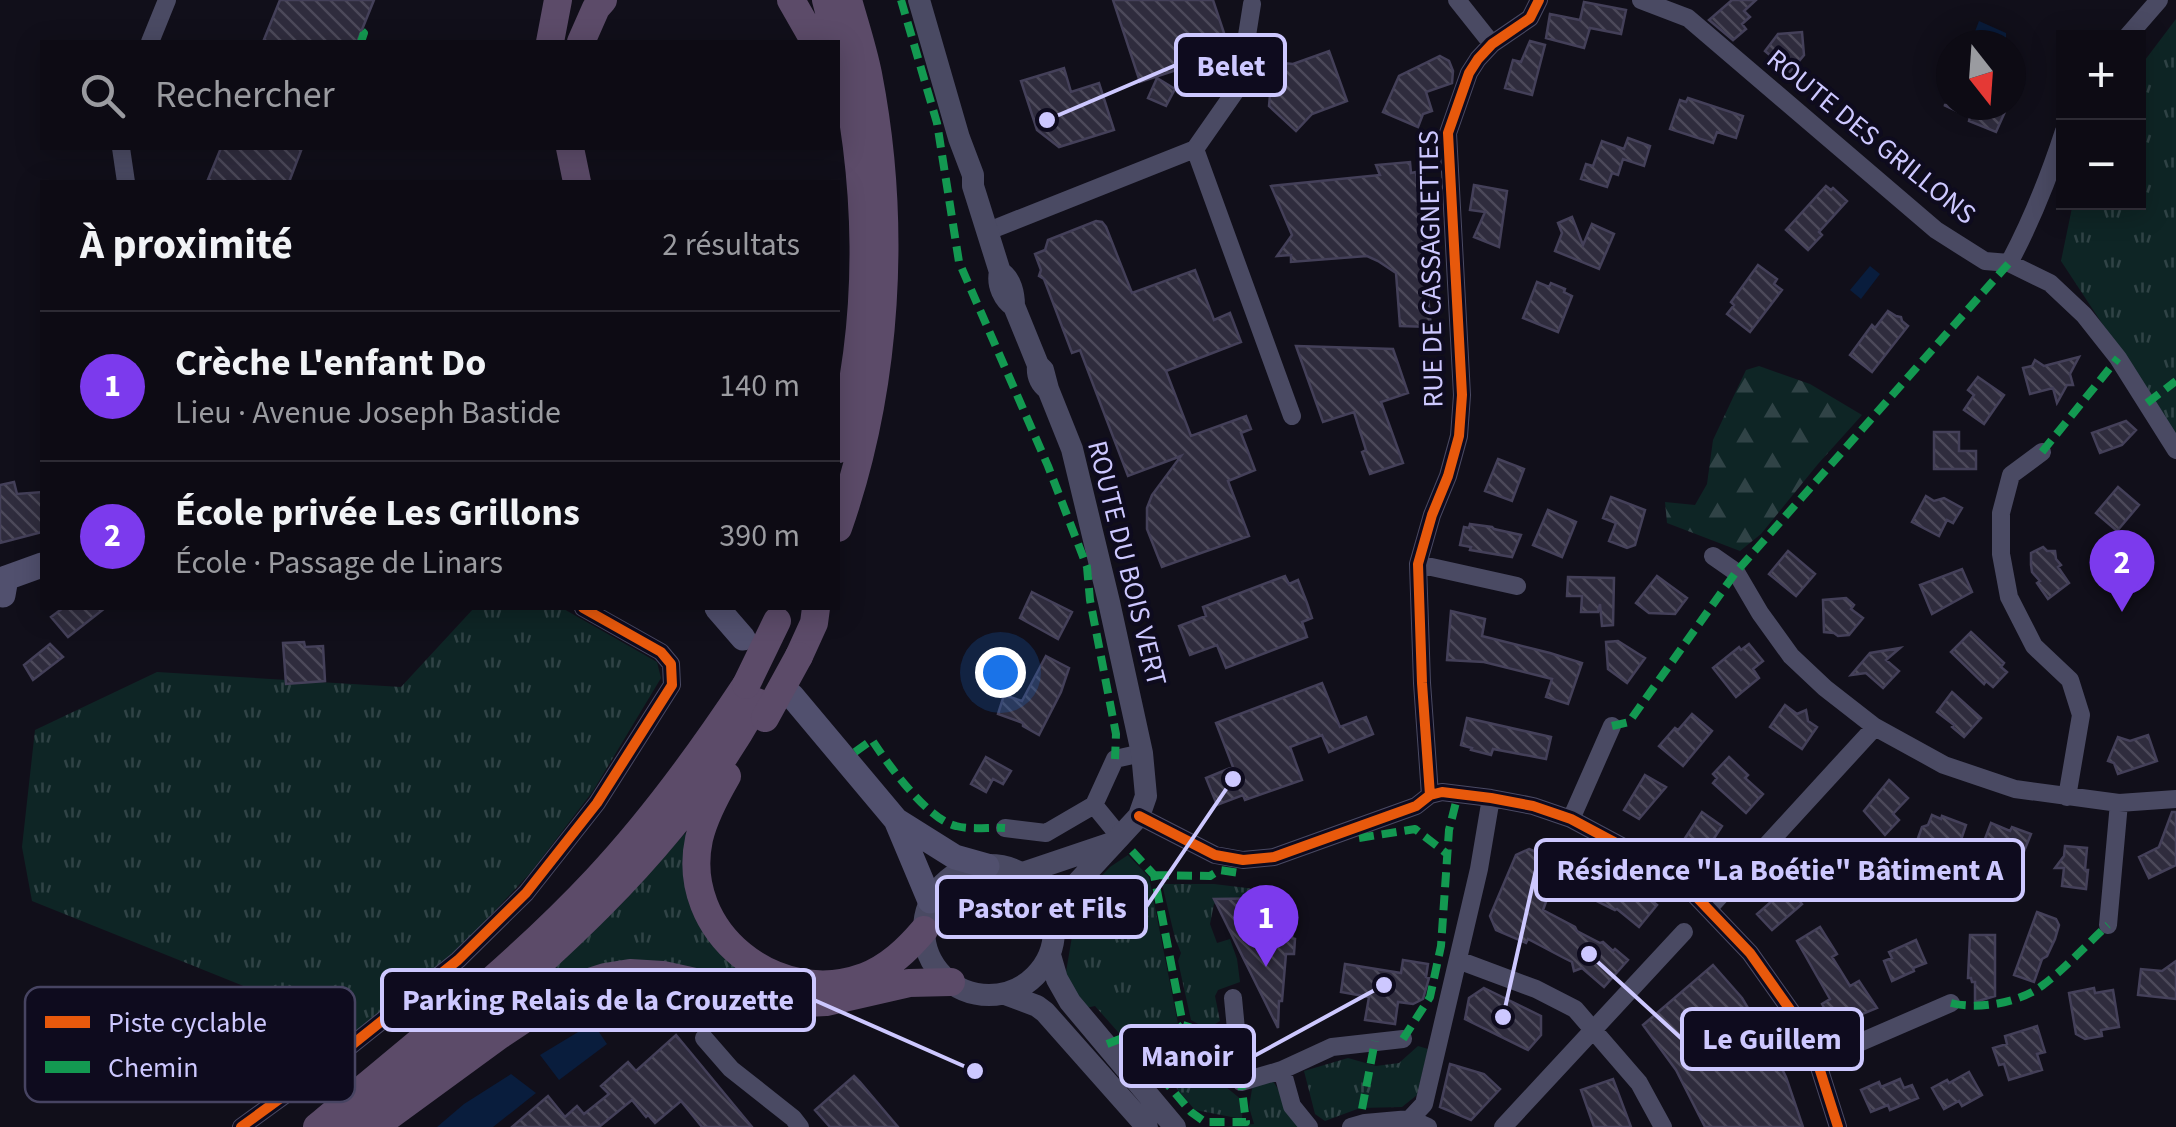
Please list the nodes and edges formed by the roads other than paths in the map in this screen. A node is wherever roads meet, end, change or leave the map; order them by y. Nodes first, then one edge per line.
1 (167, 0) edge
2 (558, 0) edge
3 (603, 0) edge
4 (791, 0) edge
5 (826, 0) edge
6 (848, 0) edge
7 (919, 0) edge
8 (1457, 0) edge
9 (1539, 0) edge
10 (1641, 0) edge
11 (2159, 0) edge
12 (1252, 4) dead end
13 (2133, 30) edge
14 (151, 40) edge
15 (550, 40) edge
16 (582, 40) edge
17 (814, 40) edge
18 (836, 40) edge
19 (1492, 44) junction
20 (840, 58) edge
21 (840, 130) edge
22 (1195, 149) junction
23 (121, 150) edge
24 (570, 150) edge
25 (2056, 155) edge
26 (126, 180) edge
27 (577, 180) edge
28 (986, 232) junction
29 (2010, 263) junction
30 (840, 386) edge
31 (1292, 416) dead end
32 (840, 438) edge
33 (2176, 450) edge
34 (2042, 452) dead end
35 (840, 521) edge
36 (1713, 556) dead end
37 (1418, 564) junction
38 (40, 566) edge
39 (1517, 586) dead end
40 (1, 595) edge
41 (587, 610) edge
42 (719, 610) edge
43 (804, 610) edge
44 (816, 610) edge
45 (788, 632) edge
46 (743, 638) dead end
47 (792, 696) dead end
48 (756, 702) junction
49 (1612, 726) dead end
50 (1875, 727) junction
51 (1142, 753) junction
52 (1430, 795) junction
53 (2067, 797) junction
54 (1492, 798) junction
55 (2176, 799) edge
56 (2120, 803) junction
57 (1094, 805) junction
58 (1140, 816) junction
59 (1571, 819) junction
60 (896, 820) junction
61 (1005, 828) dead end
62 (1118, 840) junction
63 (987, 866) junction
64 (1023, 873) junction
65 (930, 901) junction
66 (1708, 910) junction
67 (1053, 918) junction
68 (2108, 924) dead end
69 (924, 930) junction
70 (1684, 932) dead end
71 (1050, 955) junction
72 (1458, 960) junction
73 (951, 982) junction
74 (1005, 994) junction
75 (1233, 998) dead end
76 (1951, 1003) dead end
77 (1593, 1032) junction
78 (704, 1038) dead end
79 (1404, 1039) dead end
80 (355, 1042) edge
81 (1817, 1061) junction
82 (1282, 1070) junction
83 (355, 1095) edge
84 (275, 1102) edge
85 (347, 1102) edge
86 (1419, 1123) edge
87 (241, 1127) edge
88 (317, 1127) edge
89 (348, 1127) edge
90 (374, 1127) edge
91 (800, 1127) edge
92 (1147, 1127) edge
93 (1175, 1127) edge
94 (1309, 1127) edge
95 (1351, 1127) edge
96 (1503, 1127) edge
97 (1663, 1127) edge
98 (1838, 1127) edge

1 - 14 street
2 - 15 highway
3 - 16 highway
4 - 17 highway
5 - 18 highway
6 - 35 highway
7 - 28 street
8 - 19 street
9 - 19 street, RUE DE CASSAGNETTES
10 - 29 street, ROUTE DES GRILLONS
11 - 13 street
12 - 22 street
19 - 37 street, RUE DE CASSAGNETTES
20 - 32 highway
21 - 30 highway
22 - 28 street
22 - 31 street
23 - 26 street
24 - 27 highway
25 - 29 street
28 - 51 street, ROUTE DU BOIS VERT
29 - 33 street, ROUTE DES GRILLONS
34 - 53 street
36 - 50 street
37 - 39 street
37 - 52 street, RUE DE CASSAGNETTES
38 - 40 main road
41 - 80 street
42 - 46 main road
43 - 45 highway
44 - 45 highway
45 - 48 highway, bridge
45 - 48 highway, bridge
47 - 60 main road
48 - 69 highway
48 - 83 highway
48 - 89 highway
49 - 59 street
50 - 53 street
50 - 66 street
51 - 57 street
51 - 58 street, ROUTE DU BOIS VERT
52 - 54 street
52 - 58 street
53 - 56 street
54 - 59 street
54 - 72 street
55 - 56 street
56 - 68 street
57 - 61 street
57 - 62 street
58 - 62 street
59 - 66 street
60 - 63 main road
60 - 65 main road
62 - 64 street
62 - 67 street
63 - 64 street
63 - 65 street
64 - 67 street
65 - 69 street
66 - 81 street
67 - 71 street
69 - 73 street
70 - 77 street
71 - 74 street
71 - 93 street
72 - 77 street
72 - 86 street
73 - 74 street
73 - 90 highway
74 - 92 street
75 - 82 street
76 - 81 street
77 - 96 street
77 - 97 street
78 - 91 street
79 - 82 street
81 - 98 street
82 - 94 street
84 - 87 street
85 - 88 highway
86 - 95 street

